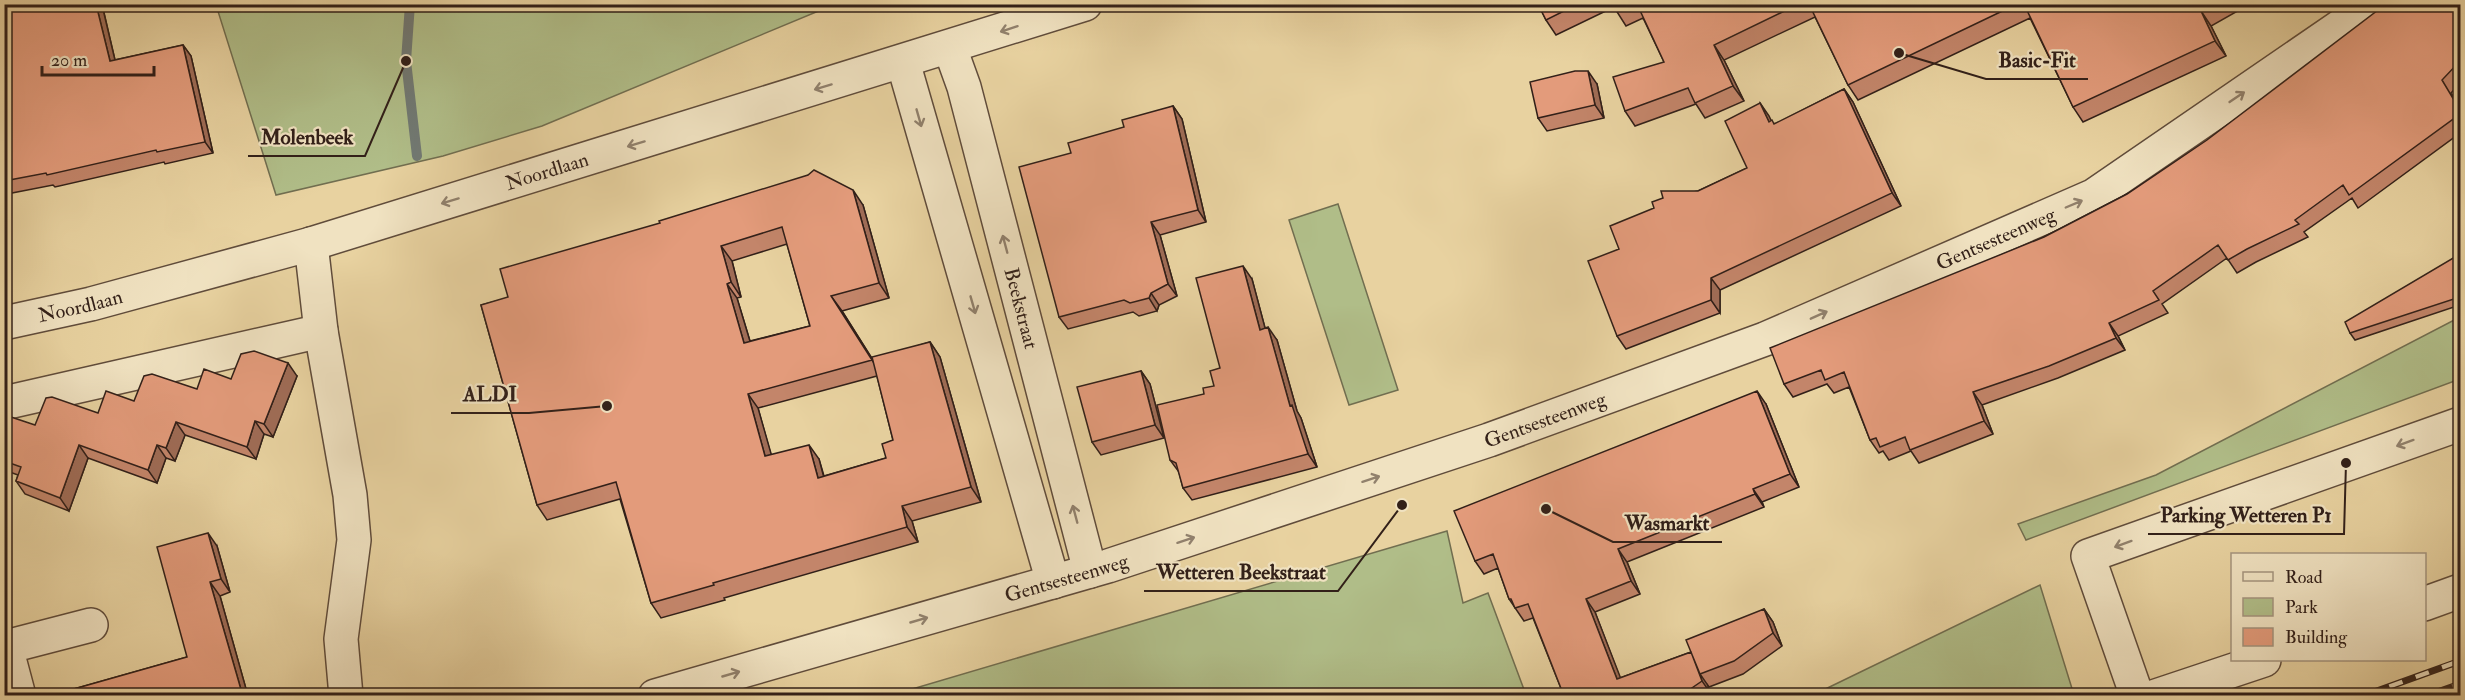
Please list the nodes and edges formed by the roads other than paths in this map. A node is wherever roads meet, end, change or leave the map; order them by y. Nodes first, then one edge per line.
1 (1085, 4) edge
2 (2373, 4) edge
3 (950, 48) junction
4 (903, 62) junction
5 (311, 243) junction
6 (4, 322) edge
7 (321, 331) junction
8 (4, 403) edge
9 (2460, 424) edge
10 (1090, 571) junction
11 (1053, 582) junction
12 (2460, 591) edge
13 (2426, 603) edge
14 (91, 625) dead end
15 (2261, 661) edge
16 (18, 696) edge
17 (346, 696) edge
18 (655, 696) edge
19 (2136, 696) edge
20 (2156, 696) edge

1 -> 3 street, Noordlaan
10 -> 2 street, Gentsesteenweg
3 - 4 street, Noordlaan
10 -> 3 street, Beekstraat
4 -> 5 street, Noordlaan
4 -> 11 street
5 - 6 street, Noordlaan
5 - 7 street
7 - 8 street
7 - 17 street
9 -> 19 street
10 - 11 street, Gentsesteenweg
18 -> 11 street, Gentsesteenweg
12 - 13 street
14 - 16 street
15 - 20 street

